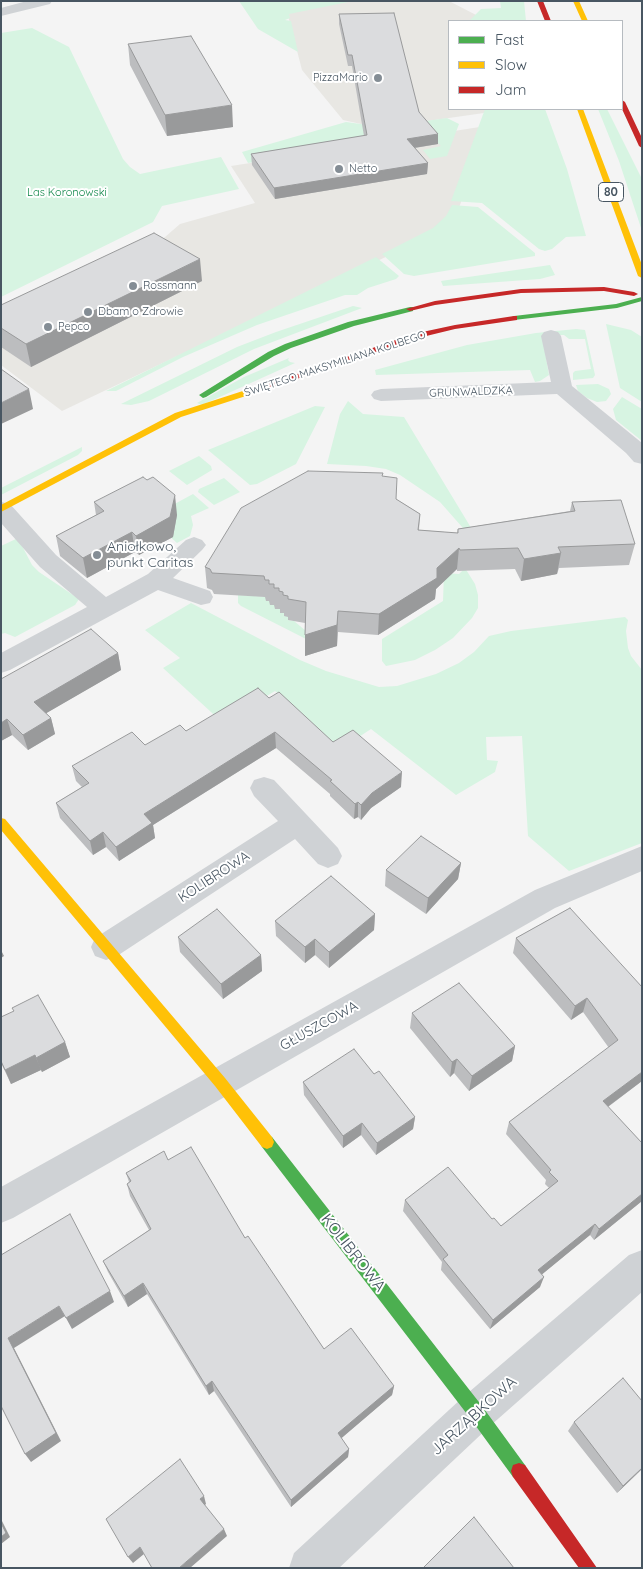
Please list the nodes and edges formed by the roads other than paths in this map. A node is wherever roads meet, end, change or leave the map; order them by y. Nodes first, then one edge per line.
1 (45, 1) edge
2 (540, 1) edge
3 (576, 1) edge
4 (1, 12) edge
5 (548, 20) edge
6 (585, 20) edge
7 (623, 104) edge
8 (580, 110) edge
9 (642, 146) edge
10 (642, 276) edge
11 (642, 297) edge
12 (551, 336) dead end
13 (562, 388) junction
14 (381, 395) dead end
15 (178, 415) junction
16 (642, 457) edge
17 (2, 509) edge
18 (194, 545) dead end
19 (156, 580) junction
20 (201, 597) dead end
21 (104, 608) junction
22 (1, 664) edge
23 (264, 788) dead end
24 (1, 823) edge
25 (297, 823) junction
26 (328, 856) dead end
27 (642, 858) edge
28 (106, 947) junction
29 (220, 1082) junction
30 (1, 1206) edge
31 (642, 1268) edge
32 (476, 1412) junction
33 (309, 1568) edge
34 (589, 1568) edge

1 - 4 street
2 - 5 main road
3 - 6 main road
7 - 9 main road
8 - 10 main road, 80
11 - 15 main road, ŚWIĘTEGO MAKSYMILIANA KOLBEGO
11 - 15 main road, ŚWIĘTEGO MAKSYMILIANA KOLBEGO
12 - 13 street
13 - 14 street, GRUNWALDZKA
13 - 16 street
15 - 17 main road, ŚWIĘTEGO MAKSYMILIANA KOLBEGO
17 - 21 street
18 - 19 street
19 - 20 street
19 - 21 street
21 - 22 street
23 - 25 street
24 - 28 main road, KOLIBROWA
25 - 26 street
25 - 28 street, KOLIBROWA
27 - 29 street, GŁUSZCOWA
28 - 29 main road, KOLIBROWA
29 - 30 street, GŁUSZCOWA
29 - 32 main road, KOLIBROWA
31 - 32 street, JARZĄBKOWA
32 - 33 street, JARZĄBKOWA
32 - 34 main road, KOLIBROWA

